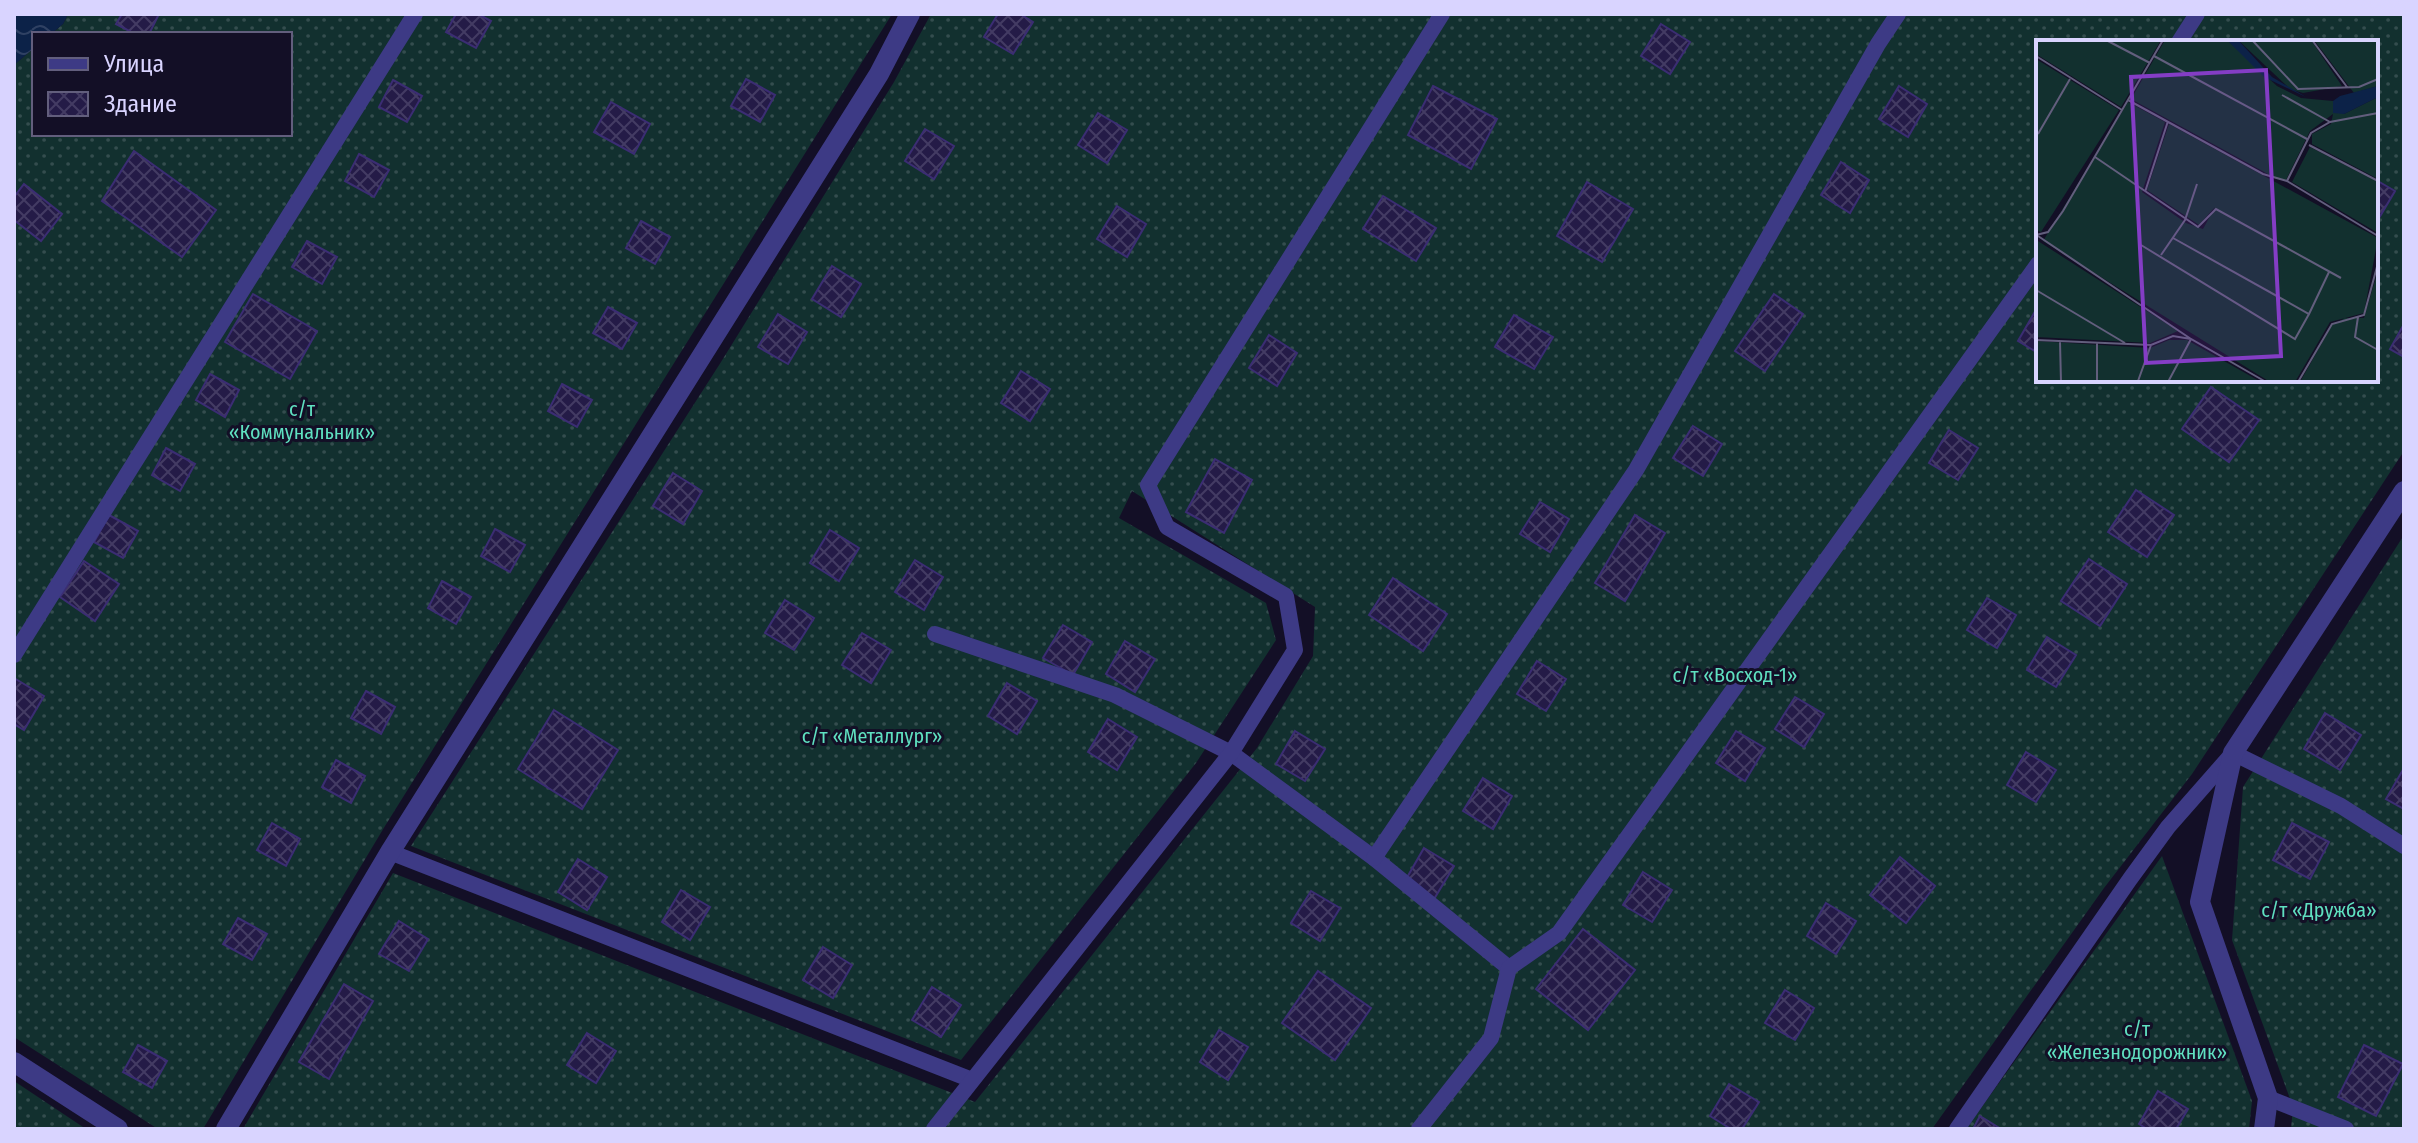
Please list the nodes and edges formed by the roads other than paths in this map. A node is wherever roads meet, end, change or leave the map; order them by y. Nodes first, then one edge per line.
1 (415, 14) edge
2 (910, 14) edge
3 (1442, 14) edge
4 (1898, 14) edge
5 (2197, 14) edge
6 (2180, 40) edge
7 (2036, 267) edge
8 (2404, 491) edge
9 (935, 634) dead end
10 (14, 655) edge
11 (1231, 753) junction
12 (2233, 753) junction
13 (2404, 846) edge
14 (390, 852) junction
15 (1374, 858) junction
16 (1509, 968) junction
17 (14, 1062) edge
18 (972, 1080) junction
19 (2268, 1098) junction
20 (118, 1129) edge
21 (226, 1129) edge
22 (934, 1129) edge
23 (1419, 1129) edge
24 (1957, 1129) edge
25 (2264, 1129) edge
26 (2346, 1129) edge

1 - 10 lane
2 - 14 street
3 - 11 lane
4 - 15 lane
5 - 6 lane
7 - 16 lane
8 - 12 street
9 - 11 lane
11 - 15 lane
11 - 18 lane
12 - 13 lane
12 - 19 street
12 - 24 lane
14 - 18 lane
14 - 21 street
15 - 16 lane
16 - 23 lane
17 - 20 street
18 - 22 lane
19 - 25 street
19 - 26 lane

